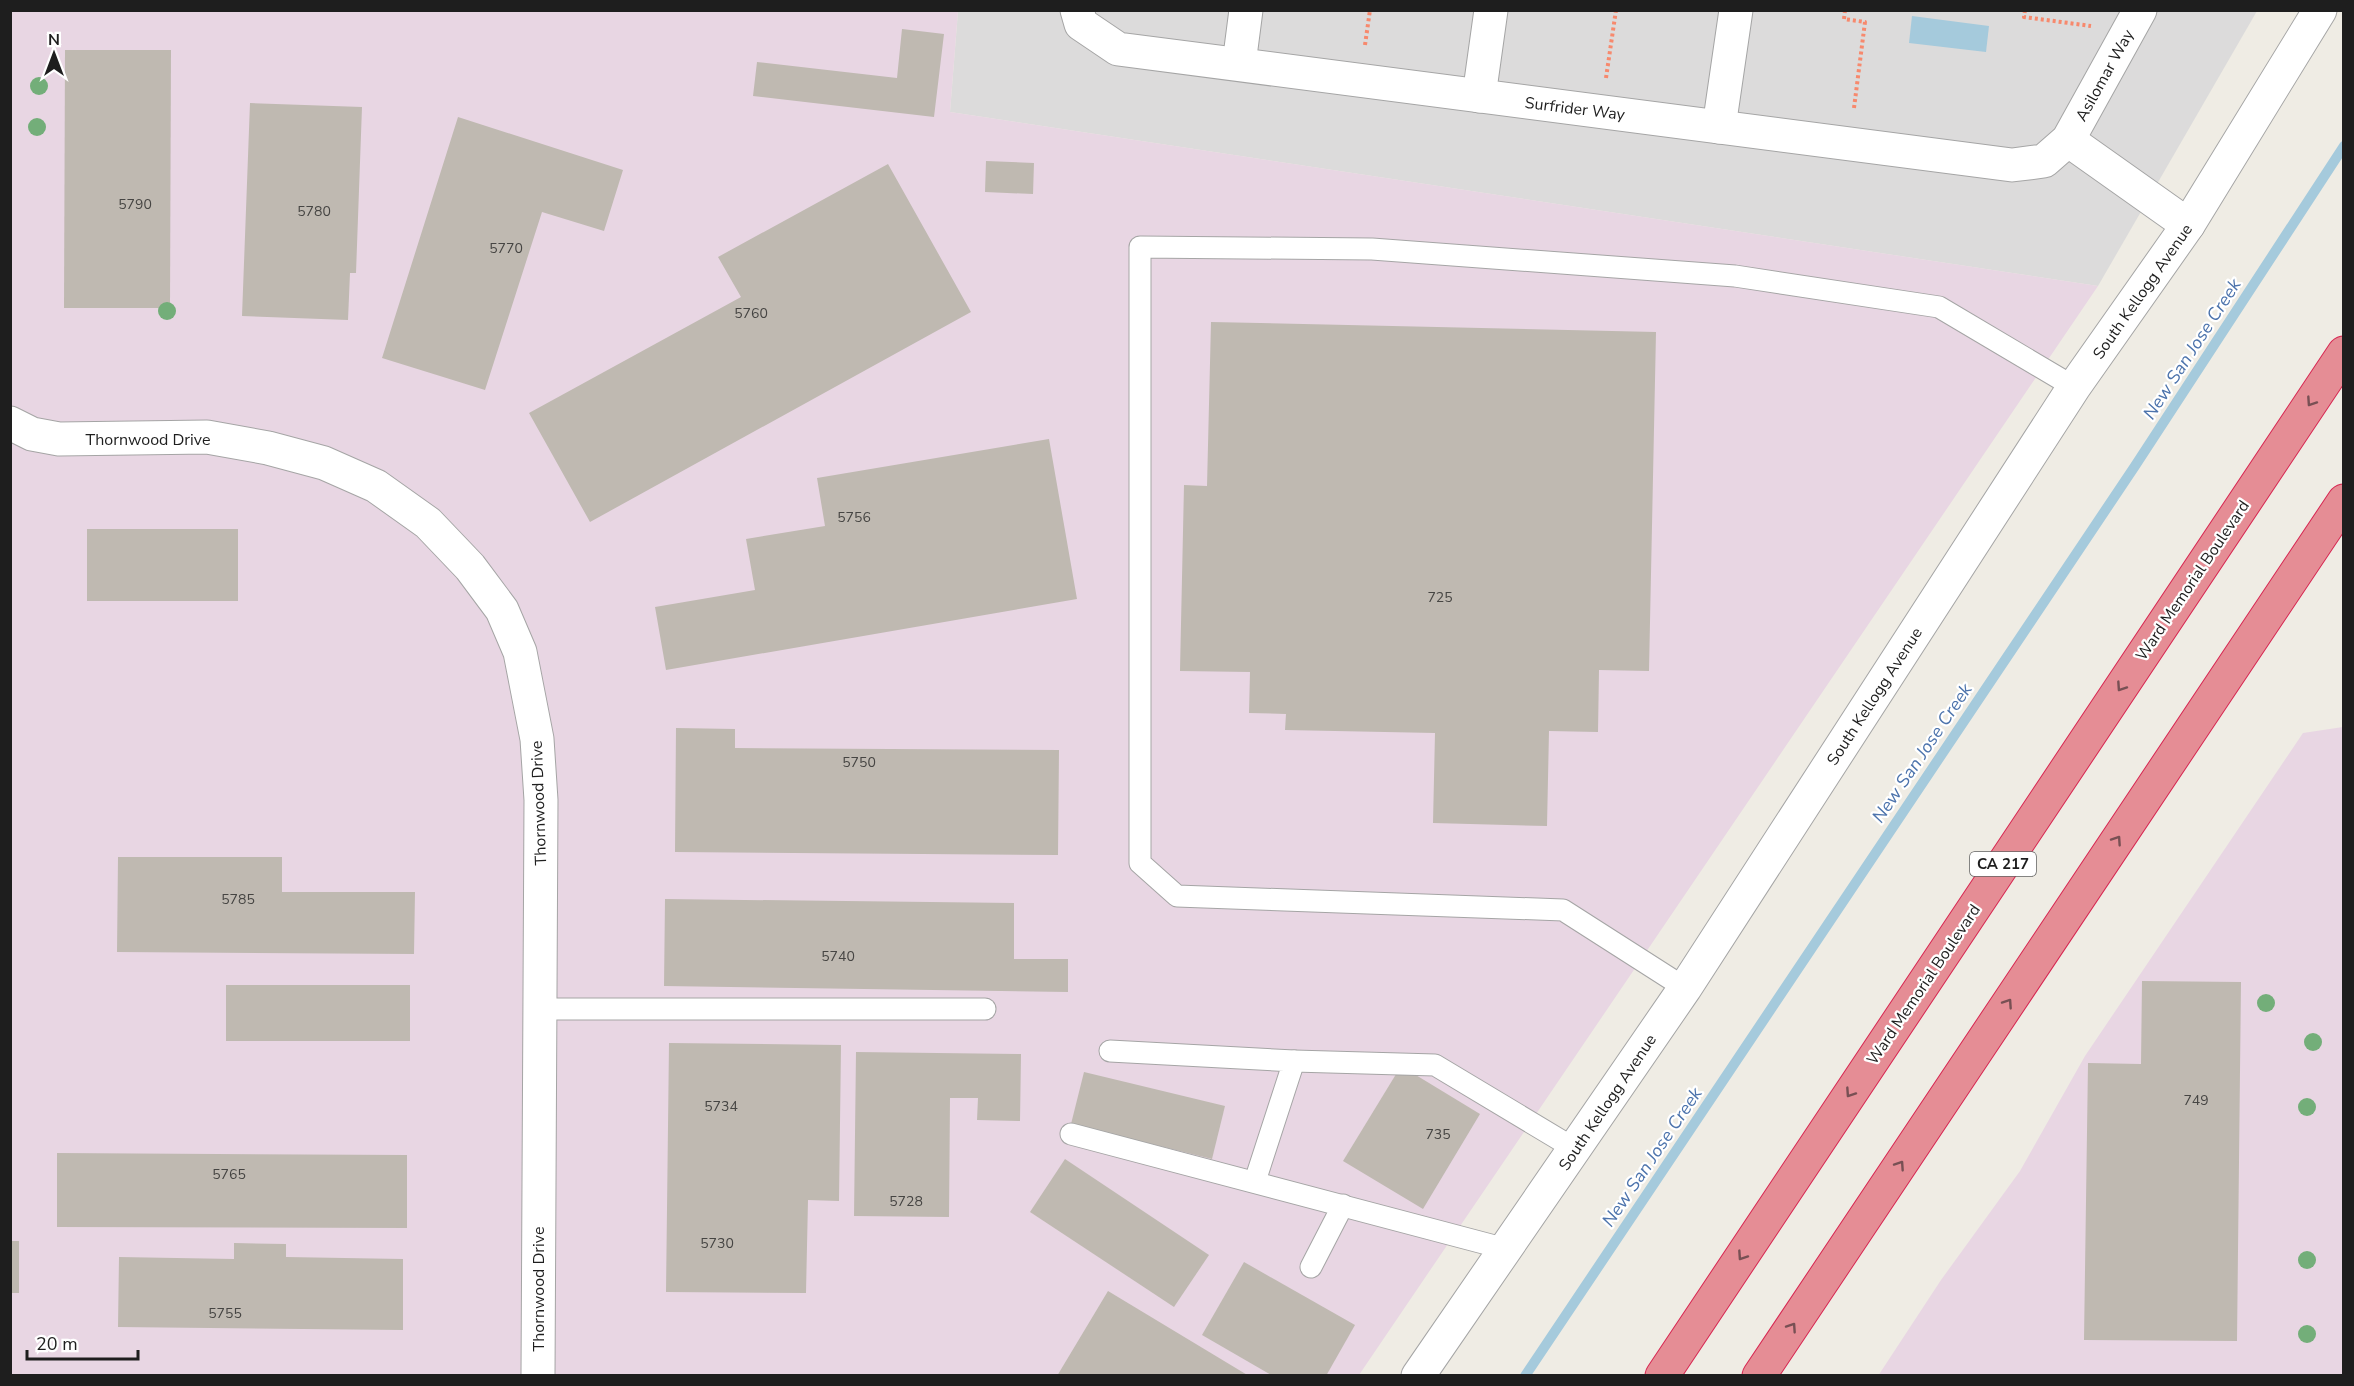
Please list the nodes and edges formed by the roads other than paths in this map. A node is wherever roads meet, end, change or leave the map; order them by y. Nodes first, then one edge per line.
1 (1246, 10) edge
2 (1491, 10) edge
3 (1736, 10) edge
4 (2320, 10) edge
5 (1079, 17) edge
6 (2135, 20) edge
7 (1239, 64) junction
8 (1479, 96) junction
9 (1719, 127) junction
10 (2068, 140) junction
11 (2188, 225) junction
12 (2343, 353) edge
13 (2074, 387) junction
14 (11, 422) edge
15 (2343, 501) edge
16 (1685, 988) junction
17 (540, 1009) junction
18 (985, 1009) dead end
19 (1110, 1051) dead end
20 (1294, 1061) junction
21 (1071, 1134) dead end
22 (1575, 1149) junction
23 (1255, 1181) junction
24 (1343, 1205) junction
25 (1506, 1249) junction
26 (1311, 1267) dead end
27 (538, 1376) edge
28 (1418, 1376) edge
29 (1662, 1376) edge
30 (1759, 1376) edge

1 - 7 street
2 - 8 street
3 - 9 street
4 - 11 street, South Kellogg Avenue
5 - 7 street, Surfrider Way
6 - 10 street, Asilomar Way
7 - 8 street, Surfrider Way
8 - 9 street, Surfrider Way
9 - 10 street, Surfrider Way
10 - 11 street
11 - 13 street, South Kellogg Avenue
12 -> 29 highway, Ward Memorial Boulevard / CA 217
13 - 16 street, South Kellogg Avenue
13 - 16 lane
14 - 17 street, Thornwood Drive
30 -> 15 highway
16 - 22 street, South Kellogg Avenue
17 - 18 lane
17 - 27 street, Thornwood Drive
19 - 20 lane
20 - 22 lane
20 - 23 lane
21 - 23 lane
22 - 25 street, South Kellogg Avenue
23 - 24 lane
24 - 25 lane
24 - 26 lane
25 - 28 street, South Kellogg Avenue

